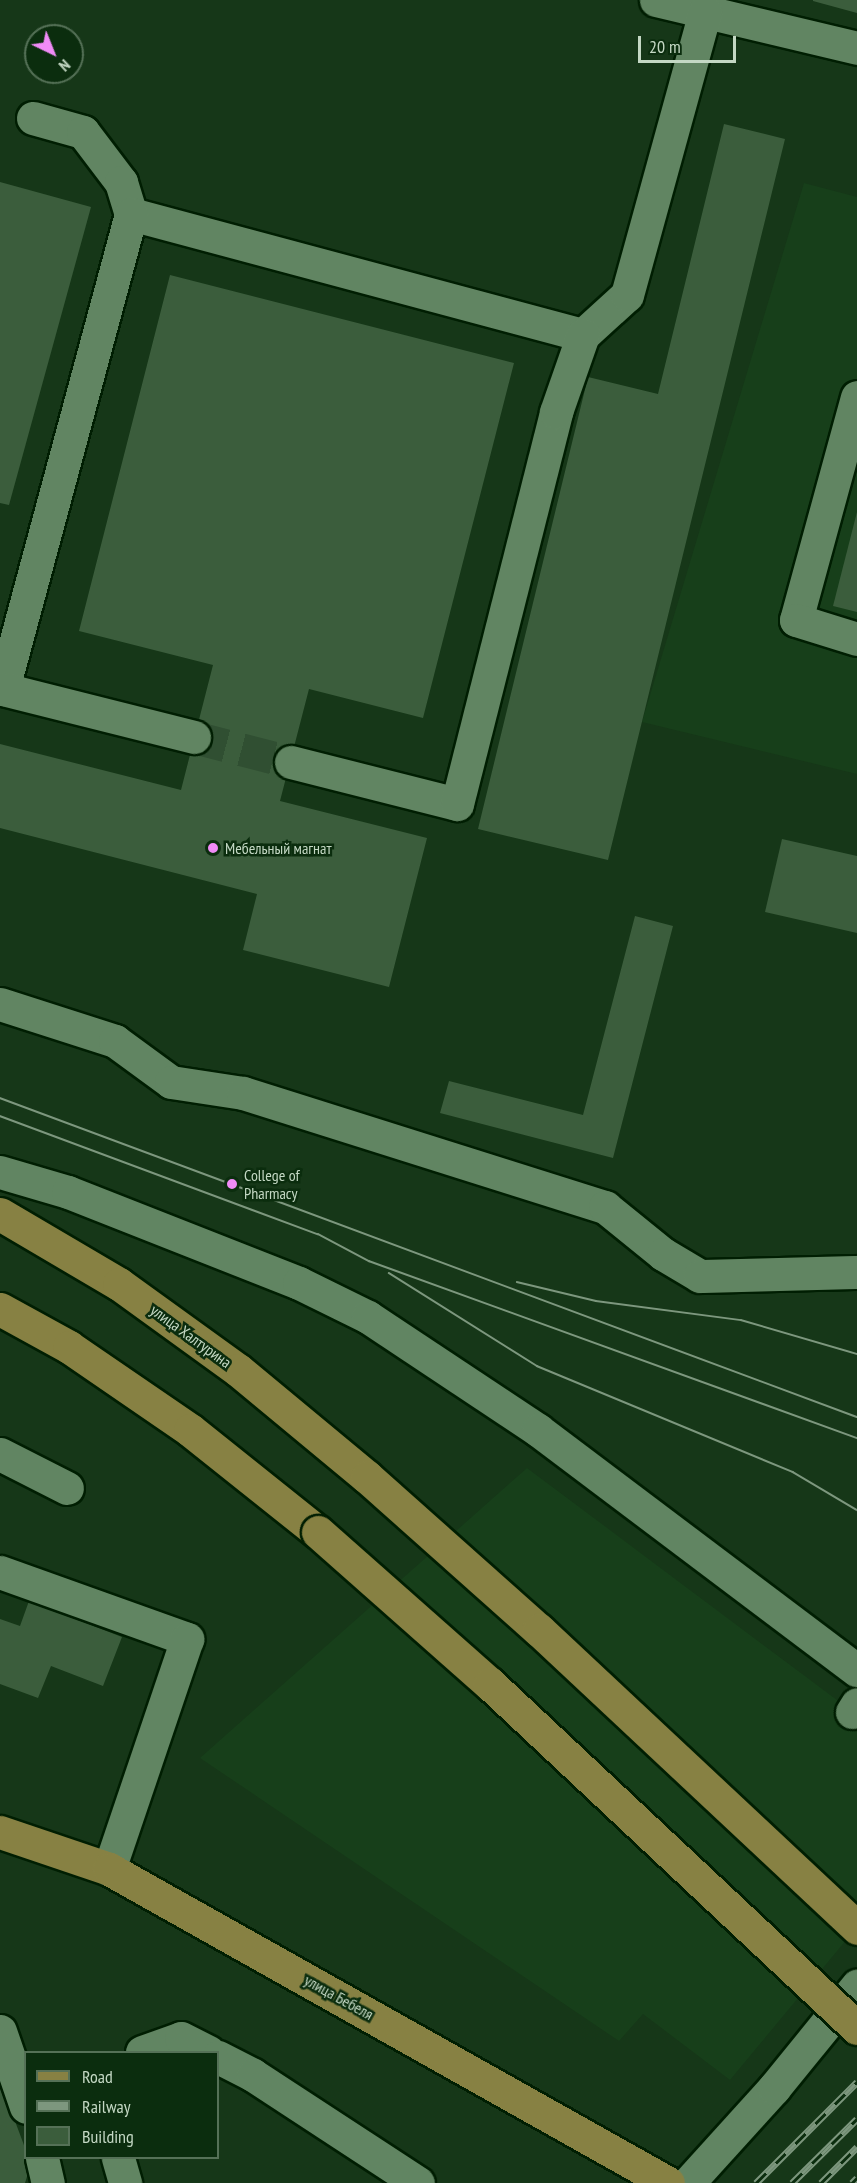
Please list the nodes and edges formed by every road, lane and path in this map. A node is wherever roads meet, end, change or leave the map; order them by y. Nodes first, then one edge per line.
1 (656, 0) edge
2 (705, 12) junction
3 (857, 48) edge
4 (33, 118) dead end
5 (131, 214) junction
6 (583, 335) junction
7 (857, 397) edge
8 (857, 639) edge
9 (194, 737) tunnel mouth
10 (291, 762) tunnel mouth
11 (0, 1004) edge
12 (0, 1172) edge
13 (0, 1214) edge
14 (857, 1272) edge
15 (0, 1309) edge
16 (0, 1454) edge
17 (66, 1488) dead end
18 (0, 1572) edge
19 (857, 1671) edge
20 (0, 1832) edge
21 (109, 1869) junction
22 (857, 1928) edge
23 (857, 1986) edge
24 (857, 2028) edge
25 (0, 2031) edge
26 (145, 2051) edge
27 (207, 2051) edge
28 (219, 2058) edge
29 (24, 2101) edge
30 (42, 2159) edge
31 (119, 2159) edge
32 (48, 2183) edge
33 (125, 2183) edge
34 (418, 2183) edge
35 (668, 2183) edge
36 (688, 2183) edge

1 - 2 street
2 - 3 street
2 - 6 street
4 - 5 street
5 - 6 street
5 - 9 street
6 - 10 street
7 - 8 street
11 - 14 street
12 - 19 street
13 - 22 main road, улица Халтурина
15 - 24 main road, bridge
16 - 17 street
18 - 21 street
20 - 21 main road, улица Бебеля
21 - 35 main road, улица Бебеля
23 - 36 street
25 - 29 street
26 - 27 street
28 - 34 street
30 - 32 street
31 - 33 street

